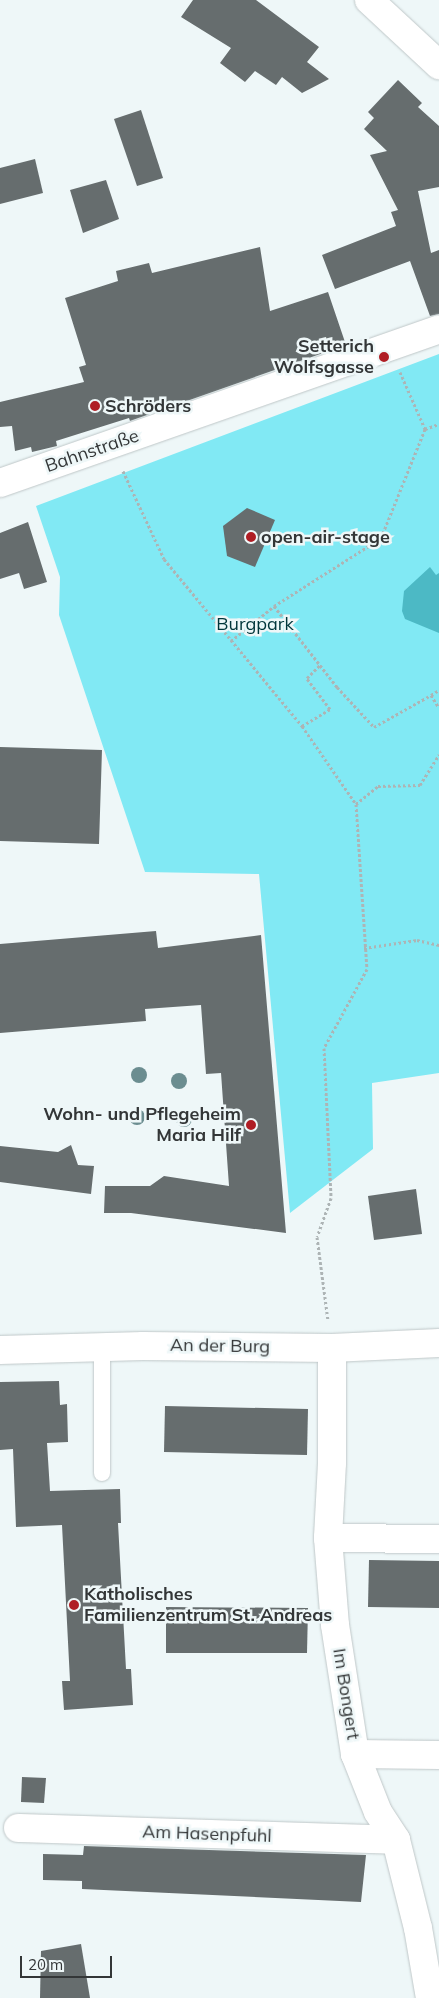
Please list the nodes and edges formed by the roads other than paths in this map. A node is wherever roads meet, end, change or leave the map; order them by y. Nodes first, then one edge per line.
1 (369, 0) edge
2 (439, 65) edge
3 (439, 330) edge
4 (0, 483) edge
5 (439, 1343) edge
6 (102, 1347) junction
7 (332, 1348) junction
8 (0, 1350) edge
9 (102, 1473) dead end
10 (328, 1538) junction
11 (439, 1539) edge
12 (355, 1754) junction
13 (439, 1755) edge
14 (18, 1828) dead end
15 (396, 1840) junction
16 (433, 1984) edge

1 - 2 street
3 - 4 street, Bahnstraße
5 - 7 street, An der Burg
6 - 7 street, An der Burg
6 - 8 street, An der Burg
6 - 9 lane
7 - 10 street, Im Bongert
10 - 11 street
10 - 12 street, Im Bongert
12 - 13 street
12 - 15 street, Im Bongert
14 - 15 street, Am Hasenpfuhl
15 - 16 street, Im Bongert

